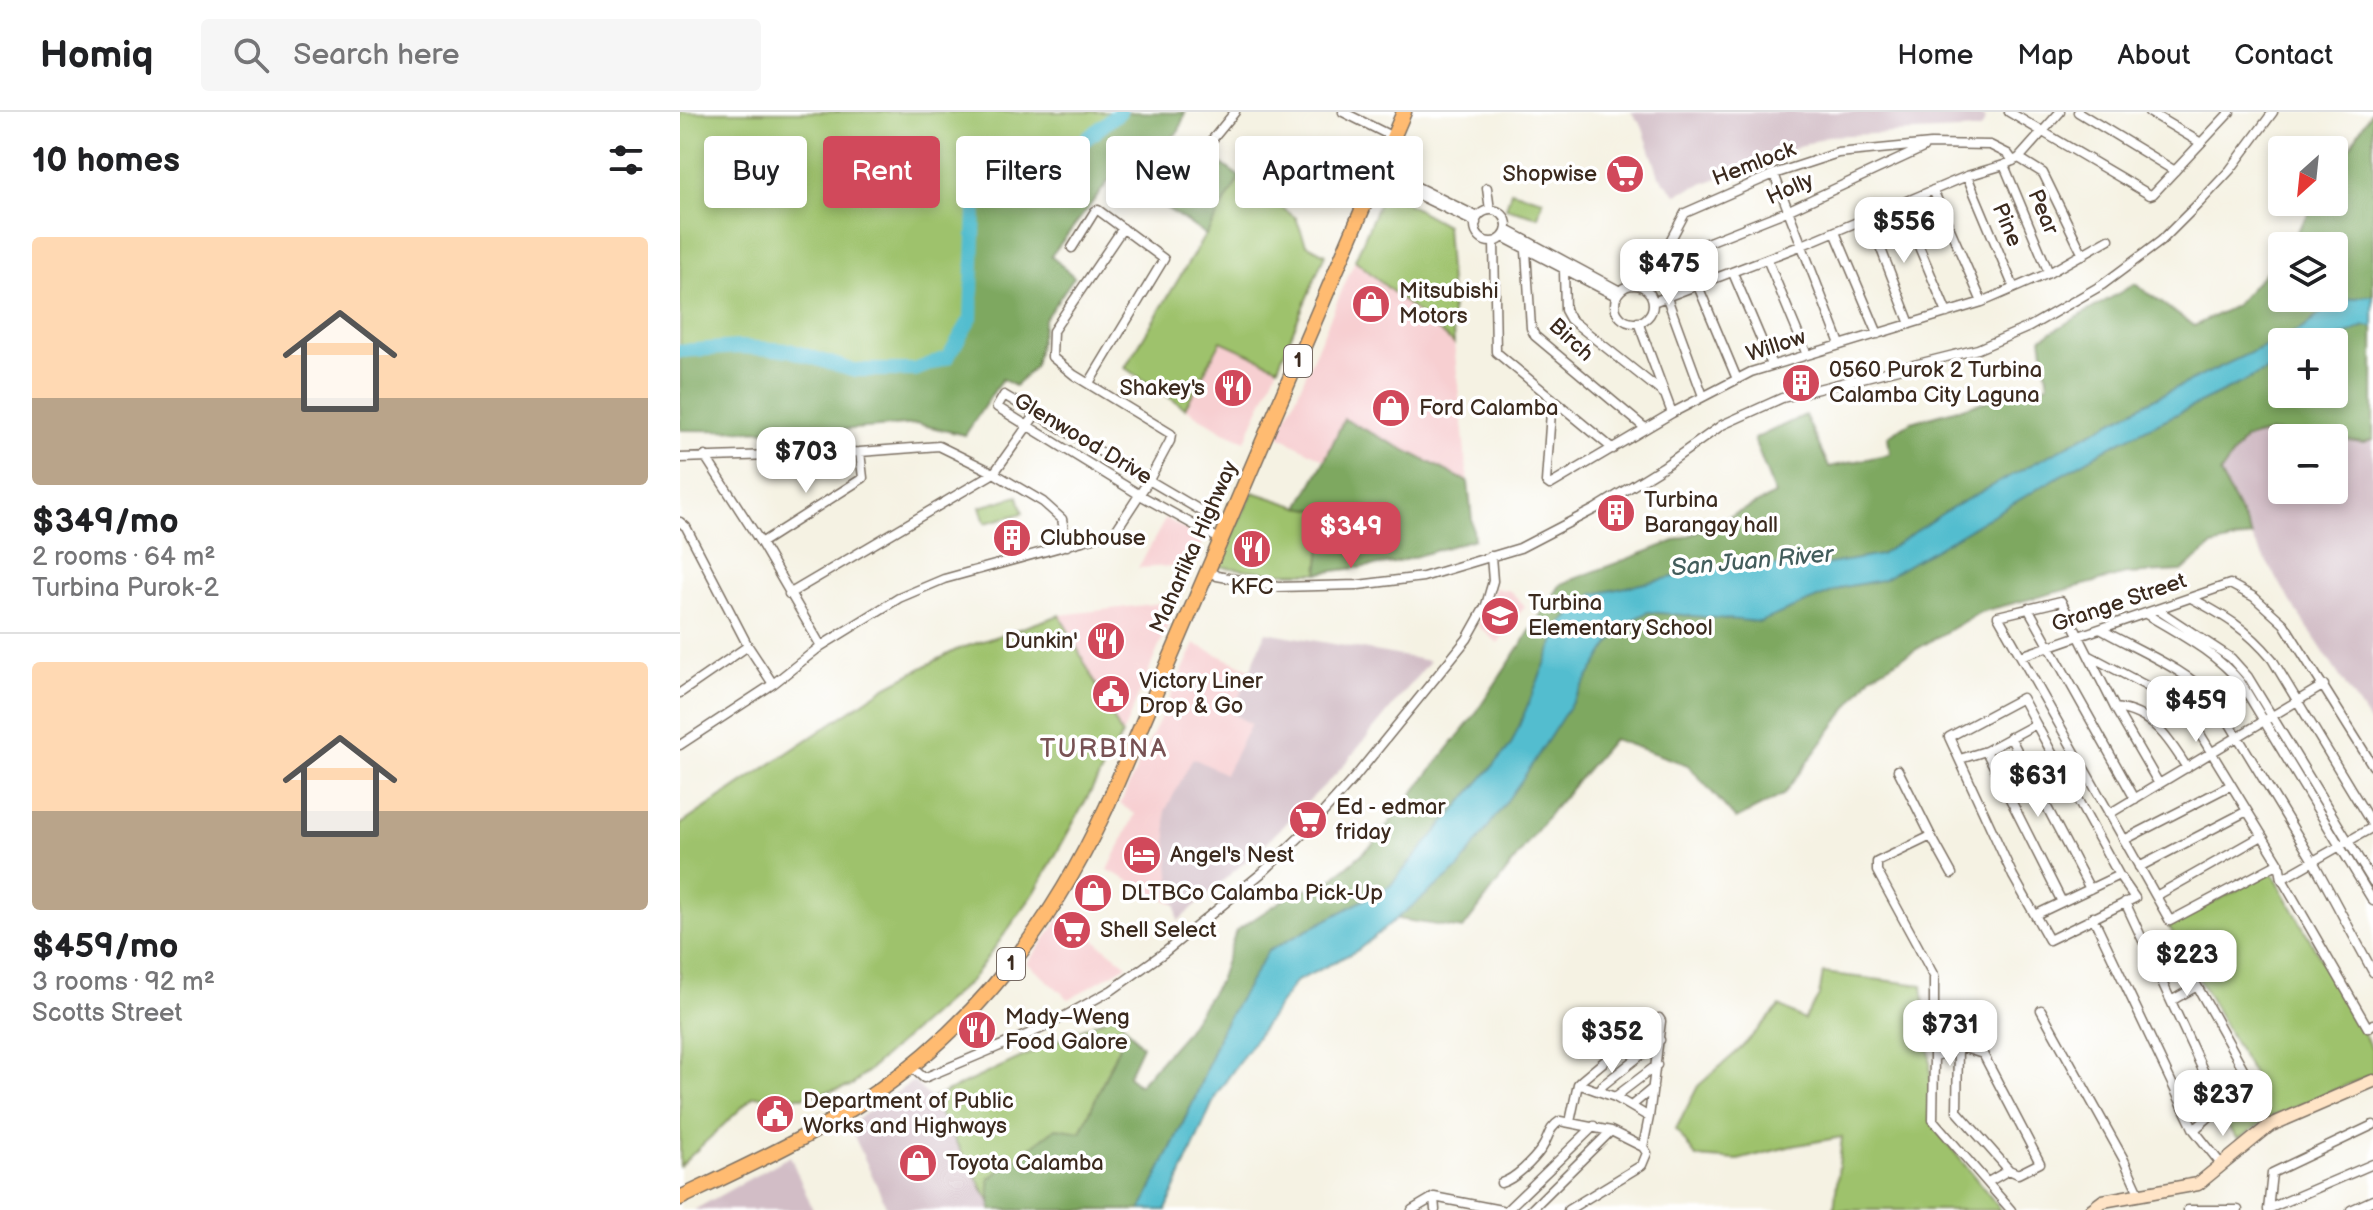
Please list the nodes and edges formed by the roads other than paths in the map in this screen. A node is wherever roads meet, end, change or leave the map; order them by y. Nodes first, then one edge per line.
1 (1235, 112) edge
2 (1343, 112) edge
3 (1404, 112) edge
4 (2009, 112) edge
5 (2060, 112) edge
6 (2078, 112) edge
7 (2149, 112) edge
8 (2273, 112) edge
9 (2225, 114) edge
10 (2042, 133) junction
11 (1215, 136) edge
12 (1391, 136) edge
13 (1393, 136) edge
14 (2201, 143) junction
15 (1931, 144) junction
16 (2012, 161) junction
17 (2175, 171) junction
18 (1774, 174) junction
19 (1967, 176) junction
20 (1487, 188) dead end
21 (1933, 190) junction
22 (1423, 193) edge
23 (1901, 204) junction
24 (1362, 208) edge
25 (1490, 210) junction
26 (1787, 211) junction
27 (1869, 218) junction
28 (1477, 220) junction
29 (1123, 228) junction
30 (1835, 232) junction
31 (1501, 236) junction
32 (2109, 239) dead end
33 (1800, 246) junction
34 (1072, 248) dead end
35 (1526, 251) junction
36 (2083, 255) junction
37 (1661, 258) junction
38 (1767, 259) junction
39 (1564, 270) junction
40 (1733, 273) junction
41 (2049, 273) junction
42 (1698, 286) junction
43 (1645, 288) junction
44 (2014, 288) junction
45 (1618, 294) junction
46 (1667, 298) junction
47 (1653, 302) junction
48 (1982, 302) junction
49 (1947, 313) junction
50 (1638, 322) junction
51 (1910, 324) junction
52 (1878, 334) junction
53 (1840, 344) junction
54 (1807, 355) junction
55 (1772, 365) junction
56 (1737, 379) junction
57 (1089, 383) junction
58 (1663, 393) junction
59 (1703, 396) junction
60 (1552, 398) junction
61 (1672, 413) junction
62 (1036, 414) junction
63 (1026, 427) junction
64 (1645, 428) junction
65 (1613, 449) junction
66 (860, 452) junction
67 (705, 456) junction
68 (680, 458) edge
69 (994, 473) junction
70 (1149, 480) junction
71 (1140, 495) junction
72 (680, 522) edge
73 (1224, 533) junction
74 (761, 543) junction
75 (1067, 546) junction
76 (1491, 556) junction
77 (1207, 570) junction
78 (789, 594) junction
79 (2191, 598) junction
80 (2028, 608) junction
81 (2158, 610) junction
82 (2146, 614) junction
83 (2102, 630) junction
84 (2079, 635) junction
85 (748, 646) junction
86 (821, 646) junction
87 (2049, 646) junction
88 (2021, 656) junction
89 (2090, 656) junction
90 (773, 684) junction
91 (2324, 685) junction
92 (680, 693) edge
93 (2299, 702) junction
94 (2115, 708) junction
95 (2268, 719) junction
96 (2036, 724) junction
97 (2010, 737) junction
98 (2239, 737) junction
99 (680, 745) edge
100 (1986, 751) junction
101 (2211, 753) junction
102 (1960, 759) junction
103 (2373, 766) edge
104 (2187, 768) junction
105 (1898, 770) dead end
106 (2159, 784) junction
107 (2231, 785) junction
108 (2135, 799) junction
109 (2247, 811) junction
110 (2109, 814) junction
111 (2373, 827) edge
112 (1931, 836) junction
113 (2262, 836) junction
114 (2124, 840) junction
115 (2344, 844) junction
116 (2313, 861) junction
117 (2279, 863) junction
118 (2139, 867) junction
119 (1952, 874) dead end
120 (2119, 875) junction
121 (2282, 879) junction
122 (2373, 882) edge
123 (2090, 889) junction
124 (2156, 896) junction
125 (2373, 901) edge
126 (2062, 902) junction
127 (2125, 902) junction
128 (2035, 915) junction
129 (2093, 917) junction
130 (2373, 972) edge
131 (2171, 1001) junction
132 (2041, 1010) dead end
133 (2370, 1026) edge
134 (1660, 1040) junction
135 (1958, 1046) junction
136 (1934, 1057) junction
137 (1657, 1065) junction
138 (910, 1066) junction
139 (2373, 1081) edge
140 (1578, 1084) junction
141 (1653, 1088) junction
142 (1599, 1091) junction
143 (1615, 1097) junction
144 (1631, 1106) junction
145 (2220, 1107) junction
146 (1649, 1117) junction
147 (1570, 1122) junction
148 (2373, 1125) edge
149 (1594, 1126) junction
150 (2194, 1130) junction
151 (1611, 1131) junction
152 (1643, 1147) junction
153 (2221, 1164) junction
154 (2373, 1164) edge
155 (2009, 1170) junction
156 (1988, 1182) junction
157 (1501, 1183) dead end
158 (2140, 1195) junction
159 (1434, 1197) junction
160 (680, 1198) edge
161 (2373, 1200) edge
162 (1416, 1209) edge
163 (2205, 1209) edge
164 (1435, 1210) edge
165 (1504, 1210) edge
166 (1531, 1210) edge
167 (1568, 1210) edge
168 (2011, 1210) edge
169 (2091, 1210) edge
170 (2188, 1210) edge
171 (2238, 1210) edge
172 (2268, 1210) edge
173 (2351, 1210) edge

1 - 11 street
2 - 12 street
3 - 13 highway, Maharlika Highway / 1
4 - 10 street
5 - 10 street
6 - 17 street
7 - 14 street
8 - 76 street
9 - 14 street
10 - 16 street
10 - 17 street
14 - 17 street
15 - 16 street, Hemlock
15 - 18 street, Hemlock
15 - 26 street, Holly
16 - 19 street
16 - 36 street, Hemlock
16 - 41 street, Pear
18 - 26 street
18 - 37 street, Hemlock
19 - 21 street
19 - 44 street, Pine
20 - 25 street
21 - 23 street
21 - 48 street
22 - 28 street
23 - 27 street
23 - 49 street
24 - 73 highway, Maharlika Highway / 1
25 - 28 street
25 - 31 street
26 - 33 street
26 - 37 street, Holly
27 - 30 street
27 - 51 street
28 - 31 street
29 - 34 street
29 - 57 street
29 - 57 street
30 - 33 street
30 - 52 street
31 - 35 street
31 - 45 street
31 - 60 street
32 - 36 street, Willow
33 - 38 street
33 - 53 street
35 - 39 street
35 - 64 street, Birch
36 - 41 street, Willow
37 - 43 street, Hemlock
38 - 40 street
38 - 54 street
39 - 45 street
39 - 58 street
40 - 42 street
40 - 55 street
41 - 44 street, Willow
42 - 46 street
42 - 56 street
43 - 45 street
43 - 47 street
44 - 48 street, Willow
45 - 50 street
46 - 47 street
46 - 59 street
47 - 50 street
48 - 49 street, Willow
49 - 51 street, Willow
50 - 58 street
51 - 52 street, Willow
52 - 53 street, Willow
53 - 54 street, Willow
54 - 55 street, Willow
55 - 56 street, Willow
56 - 59 street, Willow
57 - 70 street
58 - 61 street
59 - 61 street, Willow
60 - 65 street
60 - 65 street, Willow
61 - 64 street, Willow
62 - 63 street
62 - 63 street, Glenwood Drive
62 - 70 street, Glenwood Drive
63 - 69 street
63 - 71 street, Glenwood Drive
64 - 65 street, Willow
66 - 67 street
66 - 69 street
66 - 74 street
67 - 68 street
67 - 74 street
69 - 75 street
69 - 78 street
70 - 71 street
70 - 73 street, Glenwood Drive
71 - 73 street, Glenwood Drive
71 - 75 street
72 - 85 street
73 - 77 highway, Maharlika Highway / 1
74 - 78 street
75 - 86 street
76 - 77 street
76 - 138 street
77 - 138 highway, Maharlika Highway / 1
78 - 86 street
79 - 81 street, Grange Street
79 - 91 street, Grange Street
79 - 93 street
80 - 84 street
80 - 87 street
80 - 88 street
81 - 82 street, Grange Street
81 - 95 street
82 - 83 street, Grange Street
82 - 95 street
83 - 84 street, Grange Street
83 - 98 street
84 - 87 street, Grange Street
84 - 89 street
85 - 90 street
85 - 92 street
86 - 90 street
87 - 88 street, Grange Street
87 - 108 street
88 - 110 street
89 - 94 street
89 - 101 street
90 - 99 street
91 - 93 street
91 - 103 street
93 - 95 street
93 - 111 street
94 - 104 street
94 - 106 street
95 - 98 street
95 - 115 street
96 - 97 street
96 - 102 street
96 - 120 street
97 - 100 street
97 - 123 street
98 - 101 street
98 - 116 street
100 - 102 street
100 - 126 street
101 - 104 street
101 - 107 street
102 - 128 street
104 - 106 street
105 - 112 street
106 - 108 street
107 - 109 street
107 - 114 street
108 - 110 street
109 - 113 street
109 - 118 street
110 - 114 street
111 - 115 street
112 - 119 street
112 - 136 street
113 - 117 street
113 - 124 street
114 - 118 street
115 - 116 street
115 - 122 street
115 - 125 street
116 - 121 street
116 - 130 street
117 - 121 street
117 - 124 street
118 - 124 street
120 - 123 street
120 - 127 street
121 - 133 street
123 - 126 street
126 - 128 street
127 - 129 street
127 - 131 street
128 - 129 street
129 - 150 street
131 - 145 street
131 - 145 street
132 - 158 street
134 - 137 street
134 - 140 street
134 - 142 street
135 - 136 street
135 - 155 street
135 - 155 street
136 - 156 street
137 - 141 street
137 - 143 street
138 - 160 highway, Maharlika Highway / 1
139 - 153 main road
140 - 142 street
140 - 147 street
141 - 144 street
141 - 146 street
142 - 143 street
143 - 144 street
144 - 146 street
145 - 150 street
146 - 152 street
147 - 149 street
147 - 157 street
148 - 172 street
149 - 151 street
149 - 165 street
150 - 153 street
151 - 152 street
151 - 166 street
152 - 167 street
153 - 158 main road
154 - 172 street
155 - 156 street
156 - 168 street
158 - 169 main road
159 - 162 street
159 - 164 street
159 - 165 street
161 - 173 street
163 - 170 street
163 - 171 street

